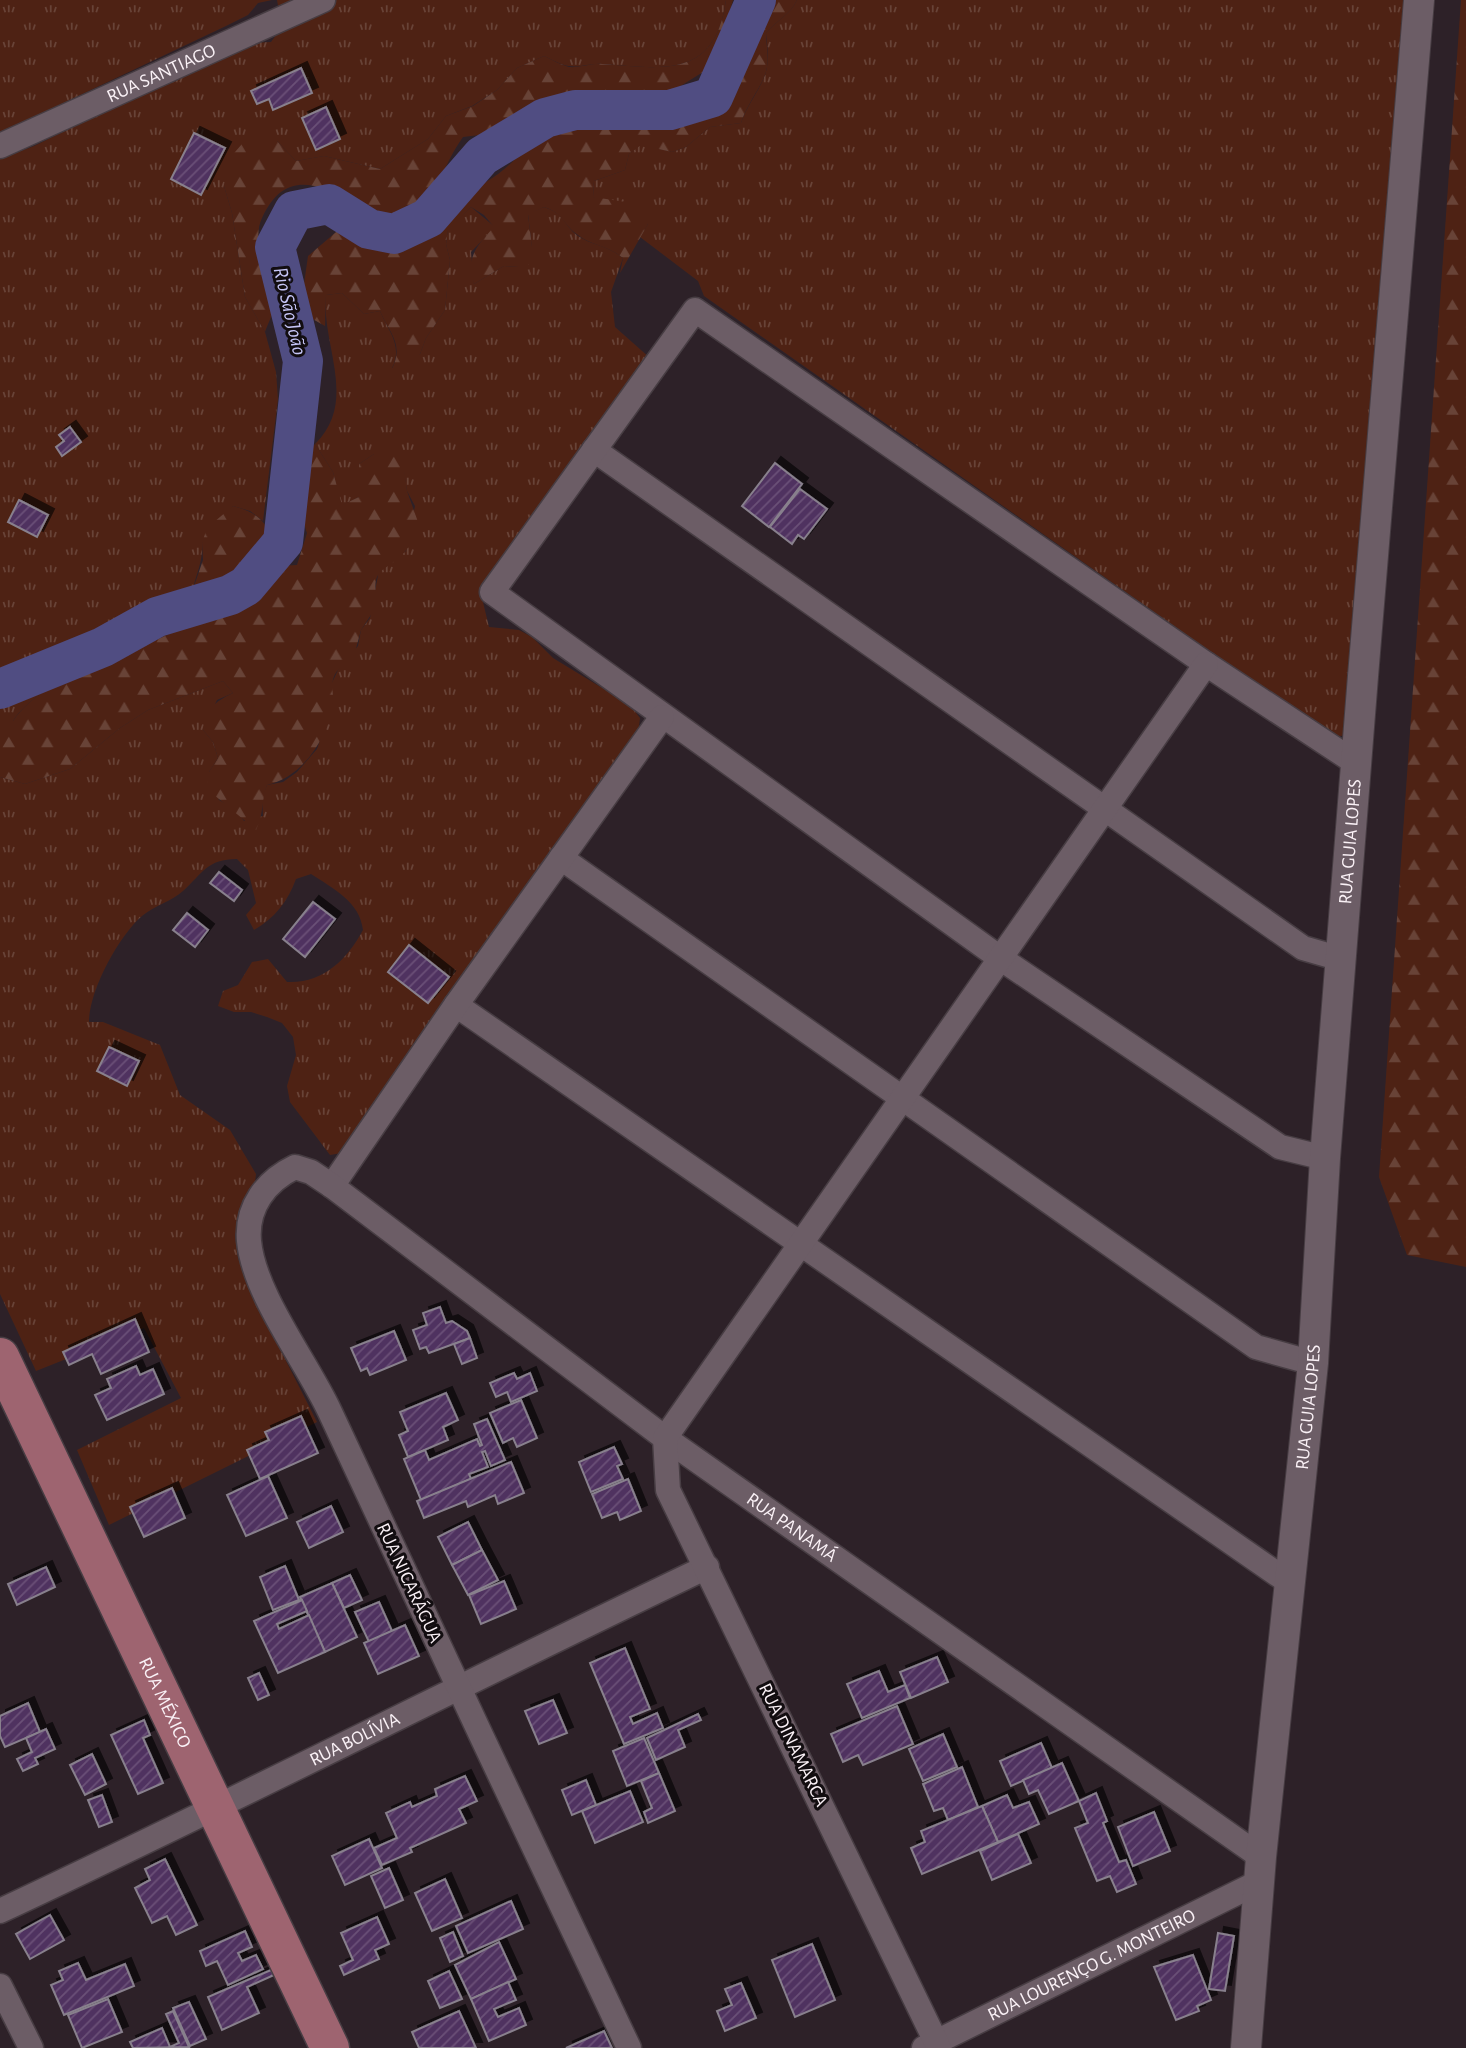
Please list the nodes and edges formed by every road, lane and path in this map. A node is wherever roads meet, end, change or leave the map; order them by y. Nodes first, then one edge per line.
1 (323, 0) edge
2 (1419, 0) edge
3 (0, 146) edge
4 (594, 450) junction
5 (1206, 664) junction
6 (662, 717) junction
7 (1356, 763) junction
8 (1105, 809) junction
9 (561, 858) junction
10 (1000, 958) junction
11 (1341, 958) junction
12 (456, 1005) junction
13 (902, 1098) junction
14 (1325, 1158) junction
15 (332, 1186) junction
16 (801, 1244) junction
17 (0, 1357) edge
18 (1313, 1363) junction
19 (665, 1438) junction
20 (707, 1567) junction
21 (1290, 1583) junction
22 (457, 1687) junction
23 (216, 1810) junction
24 (1260, 1870) junction
25 (0, 1911) edge
26 (0, 1986) edge
27 (933, 2046) edge
28 (31, 2048) edge
29 (330, 2048) edge
30 (629, 2048) edge
31 (1246, 2048) edge

1 - 3 street, RUA SANTIAGO
2 - 7 street, RUA GUIA LOPES
4 - 5 street
4 - 6 street
4 - 8 street
5 - 7 street
5 - 8 street
6 - 9 street
6 - 10 street
7 - 11 street, RUA GUIA LOPES
8 - 10 street
8 - 11 street
9 - 12 street
9 - 13 street
10 - 13 street
10 - 14 street
11 - 14 street, RUA GUIA LOPES
12 - 15 street
12 - 16 street
13 - 16 street
13 - 18 street
14 - 18 street, RUA GUIA LOPES
15 - 19 street, RUA PANAMÁ
15 - 22 street, RUA NICARÁGUA
16 - 19 street
16 - 21 street
17 - 23 main road, RUA MÉXICO
18 - 21 street, RUA GUIA LOPES
19 - 20 street, RUA DINAMARCA
19 - 24 street, RUA PANAMÁ
20 - 22 street, RUA BOLÍVIA
20 - 27 street, RUA DINAMARCA
21 - 24 street, RUA GUIA LOPES
22 - 23 street, RUA BOLÍVIA
22 - 30 street, RUA NICARÁGUA
23 - 25 street, RUA BOLÍVIA
23 - 29 main road, RUA MÉXICO
24 - 27 street, RUA LOURENÇO G. MONTEIRO
24 - 31 street, RUA GUIA LOPES
26 - 28 street

